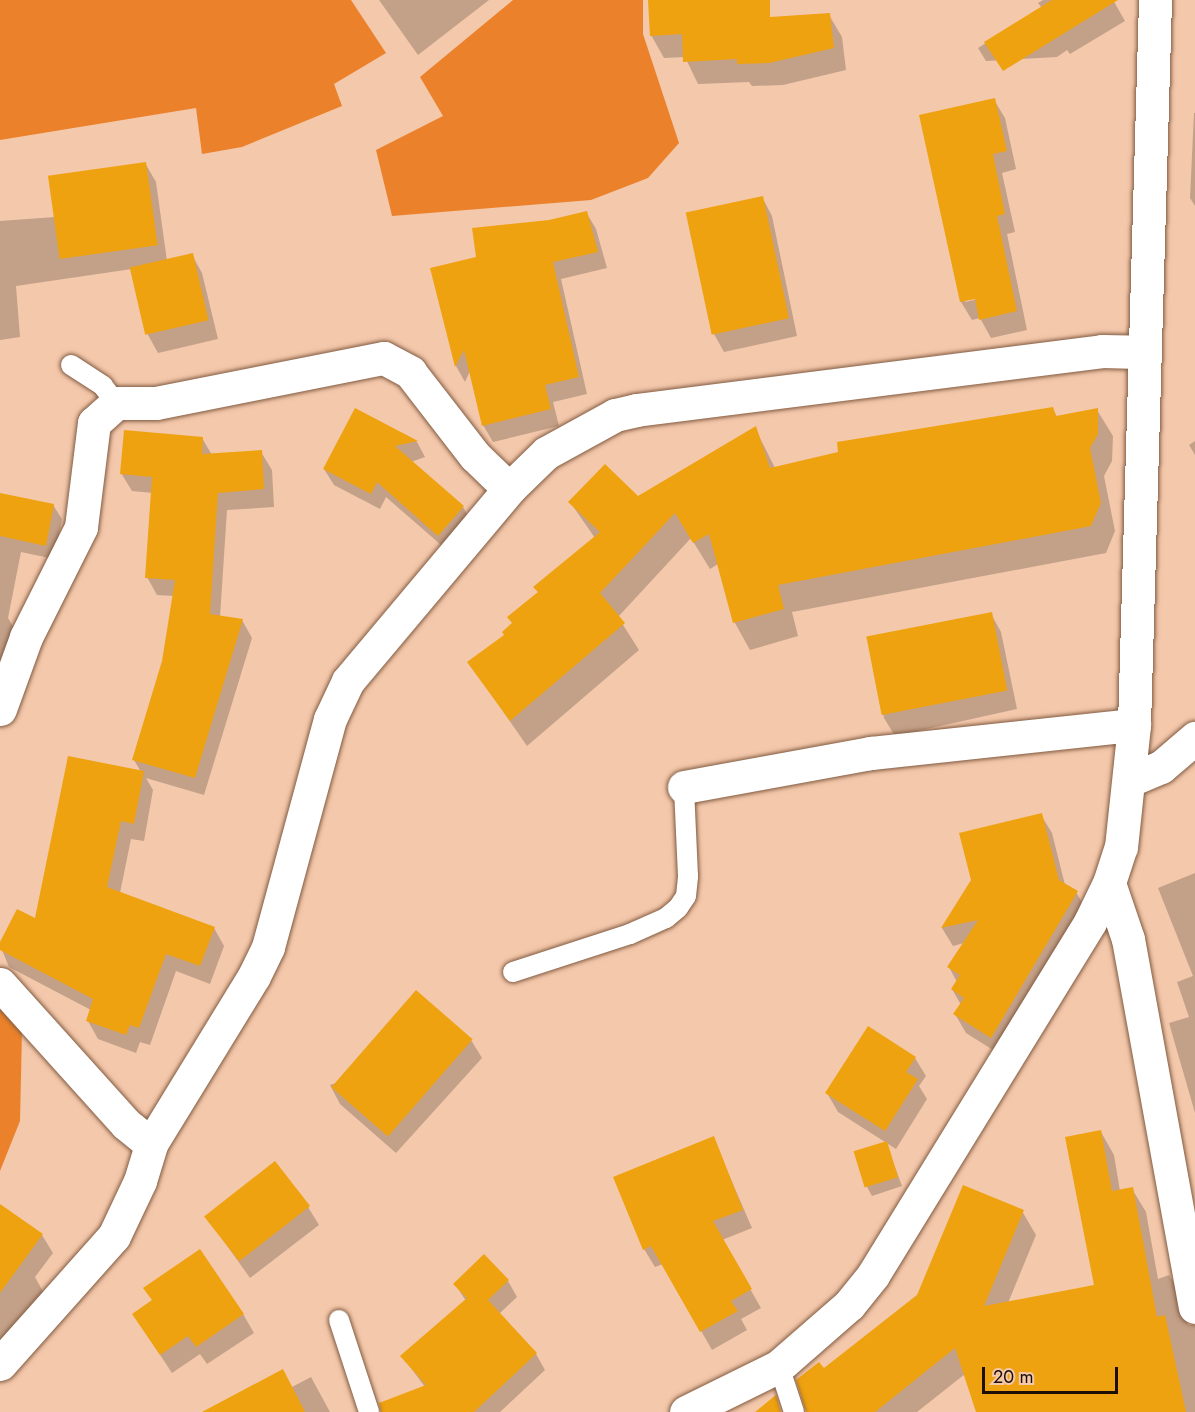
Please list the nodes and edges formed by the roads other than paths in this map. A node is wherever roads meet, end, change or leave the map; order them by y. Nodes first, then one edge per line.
1 (1155, 0) edge
2 (1145, 352) junction
3 (71, 365) dead end
4 (116, 403) junction
5 (509, 489) junction
6 (0, 709) edge
7 (1134, 725) junction
8 (1195, 738) edge
9 (1130, 780) junction
10 (684, 787) joint
11 (1109, 883) junction
12 (513, 972) dead end
13 (0, 984) edge
14 (152, 1144) junction
15 (1195, 1307) edge
16 (339, 1320) dead end
17 (0, 1364) edge
18 (779, 1366) junction
19 (369, 1412) edge
20 (686, 1412) edge
21 (794, 1412) edge

1 - 2 street
2 - 5 street
2 - 7 street
3 - 4 lane
4 - 5 street
4 - 6 street
5 - 14 street
7 - 9 street
7 - 10 street
8 - 9 street
9 - 11 street
10 - 12 lane
11 - 15 street
11 - 18 street
13 - 14 street
14 - 17 street
16 - 19 lane
18 - 20 street
18 - 21 lane

